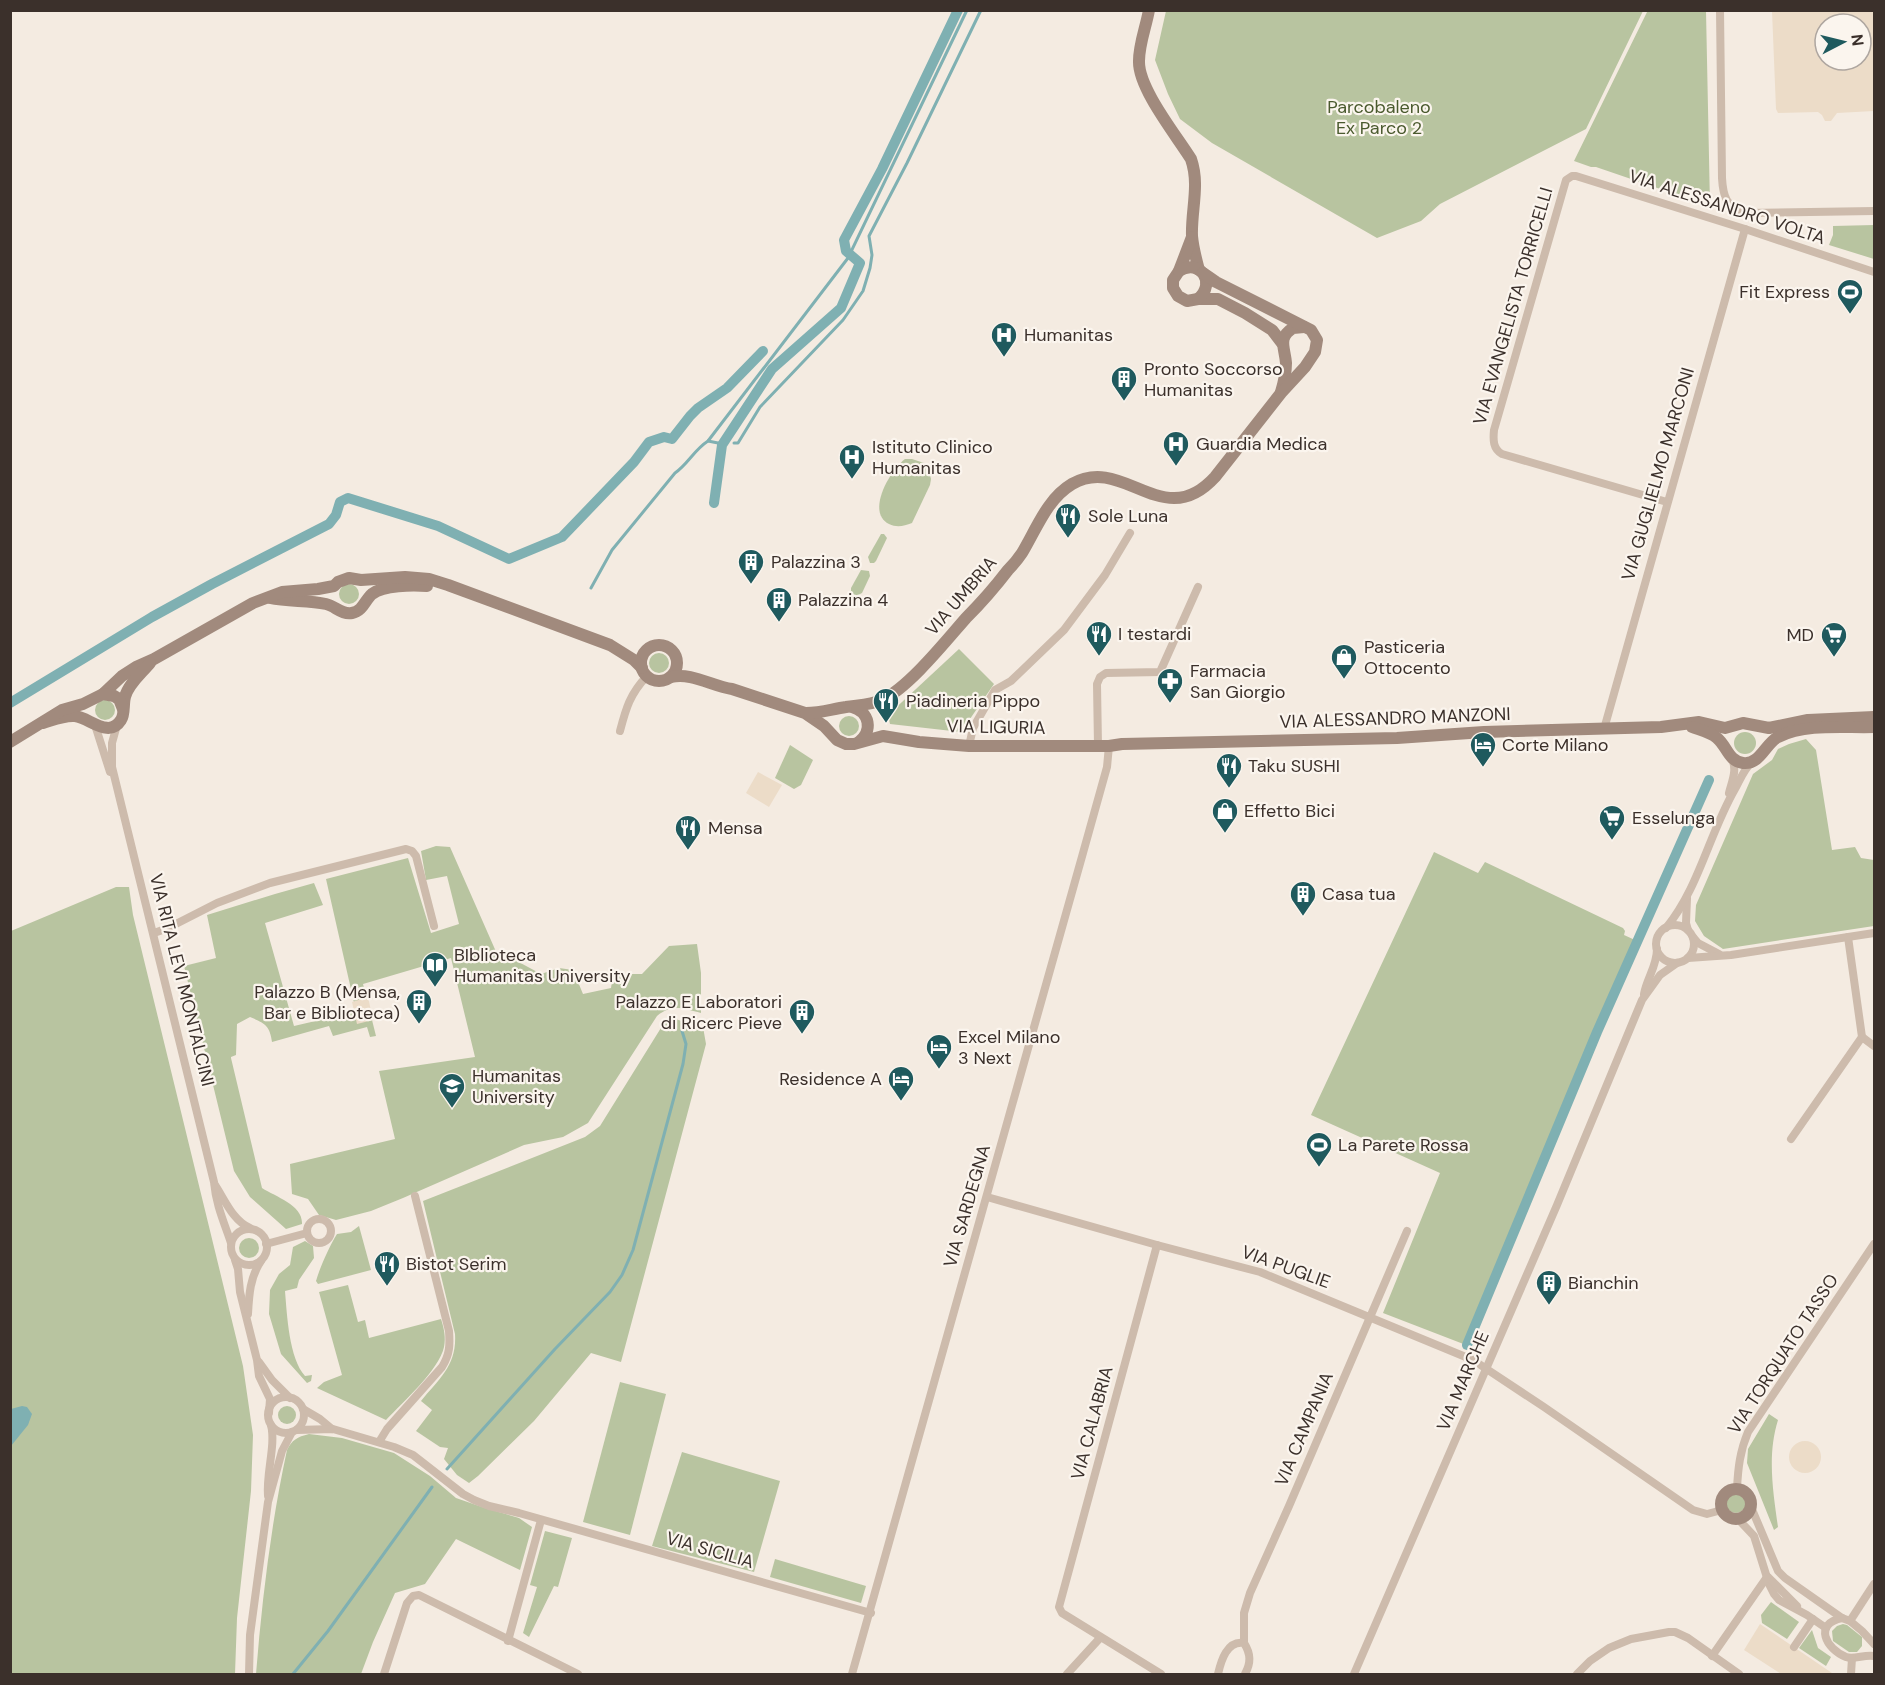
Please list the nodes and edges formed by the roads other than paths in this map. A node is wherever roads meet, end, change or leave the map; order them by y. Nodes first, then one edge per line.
1 (1149, 10) edge
2 (1720, 10) edge
3 (1568, 177) joint
4 (1875, 211) edge
5 (1745, 229) junction
6 (1192, 236) junction
7 (1179, 271) junction
8 (1201, 271) junction
9 (1875, 272) edge
10 (1198, 299) junction
11 (1305, 327) junction
12 (1283, 348) junction
13 (1311, 357) junction
14 (1281, 393) junction
15 (1667, 502) junction
16 (1130, 533) dead end
17 (354, 579) junction
18 (448, 585) junction
19 (334, 586) junction
20 (1198, 587) dead end
21 (270, 598) junction
22 (365, 602) junction
23 (336, 607) junction
24 (610, 645) junction
25 (650, 648) junction
26 (676, 657) junction
27 (154, 659) junction
28 (644, 672) junction
29 (671, 677) junction
30 (732, 689) junction
31 (98, 697) junction
32 (884, 699) junction
33 (846, 708) junction
34 (123, 710) junction
35 (805, 713) junction
36 (1875, 717) edge
37 (867, 722) junction
38 (43, 723) junction
39 (94, 723) junction
40 (1683, 724) junction
41 (117, 725) junction
42 (1753, 725) junction
43 (1735, 726) junction
44 (1875, 727) edge
45 (1604, 729) junction
46 (620, 731) dead end
47 (832, 734) junction
48 (883, 736) junction
49 (10, 742) edge
50 (859, 742) junction
51 (969, 746) junction
52 (1103, 746) junction
53 (1729, 754) junction
54 (1759, 756) junction
55 (117, 786) junction
56 (1727, 803) junction
57 (1687, 895) junction
58 (434, 926) dead end
59 (1666, 928) junction
60 (1690, 932) junction
61 (154, 933) junction
62 (1875, 933) edge
63 (1848, 937) junction
64 (1657, 949) junction
65 (1720, 955) junction
66 (1688, 958) junction
67 (1677, 963) junction
68 (1642, 1000) junction
69 (1862, 1037) junction
70 (1875, 1046) edge
71 (1791, 1139) dead end
72 (214, 1182) junction
73 (415, 1196) dead end
74 (987, 1197) junction
75 (255, 1230) junction
76 (1407, 1231) dead end
77 (307, 1233) dead end
78 (231, 1243) junction
79 (266, 1244) junction
80 (1157, 1245) junction
81 (1874, 1247) edge
82 (235, 1260) junction
83 (262, 1260) junction
84 (1370, 1318) junction
85 (248, 1321) junction
86 (257, 1360) junction
87 (1485, 1368) junction
88 (290, 1398) junction
89 (303, 1409) junction
90 (269, 1413) junction
91 (271, 1424) junction
92 (333, 1429) junction
93 (294, 1431) junction
94 (380, 1442) junction
95 (1737, 1489) junction
96 (268, 1502) junction
97 (1751, 1507) junction
98 (1722, 1510) junction
99 (1738, 1519) junction
100 (541, 1520) junction
101 (1767, 1577) junction
102 (1875, 1584) edge
103 (871, 1613) junction
104 (1810, 1617) junction
105 (1846, 1620) junction
106 (1826, 1628) junction
107 (1100, 1638) junction
108 (508, 1641) junction
109 (1871, 1641) edge
110 (1245, 1643) junction
111 (1794, 1647) dead end
112 (1862, 1654) junction
113 (1712, 1656) junction
114 (1875, 1656) edge
115 (1852, 1658) junction
116 (249, 1674) edge
117 (384, 1674) edge
118 (578, 1674) edge
119 (852, 1674) edge
120 (1067, 1674) edge
121 (1161, 1674) edge
122 (1218, 1674) edge
123 (1245, 1674) edge
124 (1354, 1674) edge
125 (1577, 1674) edge
126 (1739, 1674) edge
127 (1851, 1674) edge

1 - 6 street
2 - 4 street
3 - 5 street, VIA ALESSANDRO VOLTA
3 - 15 street, VIA EVANGELISTA TORRICELLI
5 - 9 street, VIA ALESSANDRO VOLTA
5 - 15 street, VIA GUGLIELMO MARCONI
6 - 7 street
6 - 8 street
7 - 8 street
7 - 10 street
8 - 10 street
8 - 11 street
10 - 12 street
11 - 12 street
11 - 13 street
12 - 13 street
12 - 14 street
13 - 14 street
14 - 32 street, VIA UMBRIA
15 - 45 street, VIA GUGLIELMO MARCONI
16 - 51 street
17 - 18 street
17 - 19 street
17 - 22 street
18 - 22 street
18 - 24 street
19 - 21 street
19 - 23 street
20 - 52 street, VIA SARDEGNA
21 - 23 street
21 - 27 street
22 - 23 street
24 - 25 street
24 - 28 street
25 - 26 street
25 - 28 street
26 - 29 street
26 - 30 street
27 - 31 street
27 - 34 street
28 - 29 street
28 - 46 street
29 - 30 street
30 - 35 street
31 - 34 street
31 - 38 street
31 - 39 street
32 - 33 street, VIA UMBRIA
32 - 37 street
33 - 35 street
33 - 37 street
33 - 47 street
34 - 41 street
35 - 47 street
36 - 42 street, VIA ALESSANDRO MANZONI
37 - 48 street, VIA LIGURIA
37 - 50 street
38 - 39 street
38 - 49 street
39 - 41 street
39 - 55 street, VIA RITA LEVI MONTALCINI
40 - 43 street, VIA ALESSANDRO MANZONI
40 - 45 street, VIA ALESSANDRO MANZONI
40 - 53 street, VIA ALESSANDRO MANZONI
41 - 55 street, VIA RITA LEVI MONTALCINI
42 - 43 street, VIA ALESSANDRO MANZONI
42 - 54 street
43 - 53 street
44 - 54 street
45 - 52 street, VIA ALESSANDRO MANZONI
47 - 50 street
48 - 50 street, VIA LIGURIA
48 - 51 street, VIA LIGURIA
51 - 52 street, VIA LIGURIA
52 - 74 street, VIA SARDEGNA
53 - 54 street
53 - 56 street
54 - 56 street
55 - 61 street, VIA RITA LEVI MONTALCINI
56 - 57 street
57 - 59 street
57 - 60 street
58 - 61 street
59 - 60 street
59 - 64 street
60 - 65 street
60 - 66 street
61 - 72 street, VIA RITA LEVI MONTALCINI
62 - 63 street
63 - 65 street
63 - 69 street
64 - 67 street
64 - 68 street
65 - 66 street
66 - 67 street
67 - 68 street
68 - 87 street, VIA MARCHE
69 - 70 street
69 - 71 street
72 - 75 street, VIA RITA LEVI MONTALCINI
72 - 78 street, VIA RITA LEVI MONTALCINI
73 - 94 street
74 - 80 street, VIA PUGLIE
74 - 103 street, VIA SARDEGNA
75 - 78 street
75 - 79 street, VIA RITA LEVI MONTALCINI
76 - 84 street, VIA CAMPANIA
77 - 79 street
78 - 82 street, VIA RITA LEVI MONTALCINI
79 - 83 street, VIA RITA LEVI MONTALCINI
80 - 84 street, VIA PUGLIE
80 - 107 street, VIA CALABRIA
81 - 95 street, VIA TORQUATO TASSO
82 - 83 street
82 - 85 street, VIA RITA LEVI MONTALCINI
83 - 85 street, VIA RITA LEVI MONTALCINI
84 - 87 street, VIA PUGLIE
84 - 110 street, VIA CAMPANIA
85 - 86 street, VIA RITA LEVI MONTALCINI
86 - 88 street, VIA RITA LEVI MONTALCINI
86 - 90 street, VIA RITA LEVI MONTALCINI
87 - 98 street, VIA PUGLIE
87 - 124 street, VIA MARCHE
88 - 89 street, VIA RITA LEVI MONTALCINI
88 - 90 street
89 - 92 street
89 - 93 street, VIA RITA LEVI MONTALCINI
90 - 91 street, VIA RITA LEVI MONTALCINI
91 - 93 street
91 - 96 street, VIA RITA LEVI MONTALCINI
92 - 93 street
92 - 94 street, VIA SICILIA
93 - 96 street, VIA RITA LEVI MONTALCINI
94 - 100 street, VIA SICILIA
95 - 97 street
95 - 98 street
96 - 116 street, VIA RITA LEVI MONTALCINI
97 - 99 street
97 - 105 street
98 - 99 street
99 - 101 street
100 - 103 street, VIA SICILIA
100 - 108 street
101 - 104 street
101 - 113 street
102 - 105 street
103 - 119 street, VIA SARDEGNA
104 - 106 street
104 - 111 street
105 - 106 street
105 - 109 street
106 - 115 street
107 - 120 street
107 - 121 street
108 - 117 street
108 - 118 street
109 - 112 street
110 - 122 street
110 - 123 street, VIA CAMPANIA
112 - 114 street
112 - 115 street
113 - 125 street
113 - 126 street
115 - 127 street

